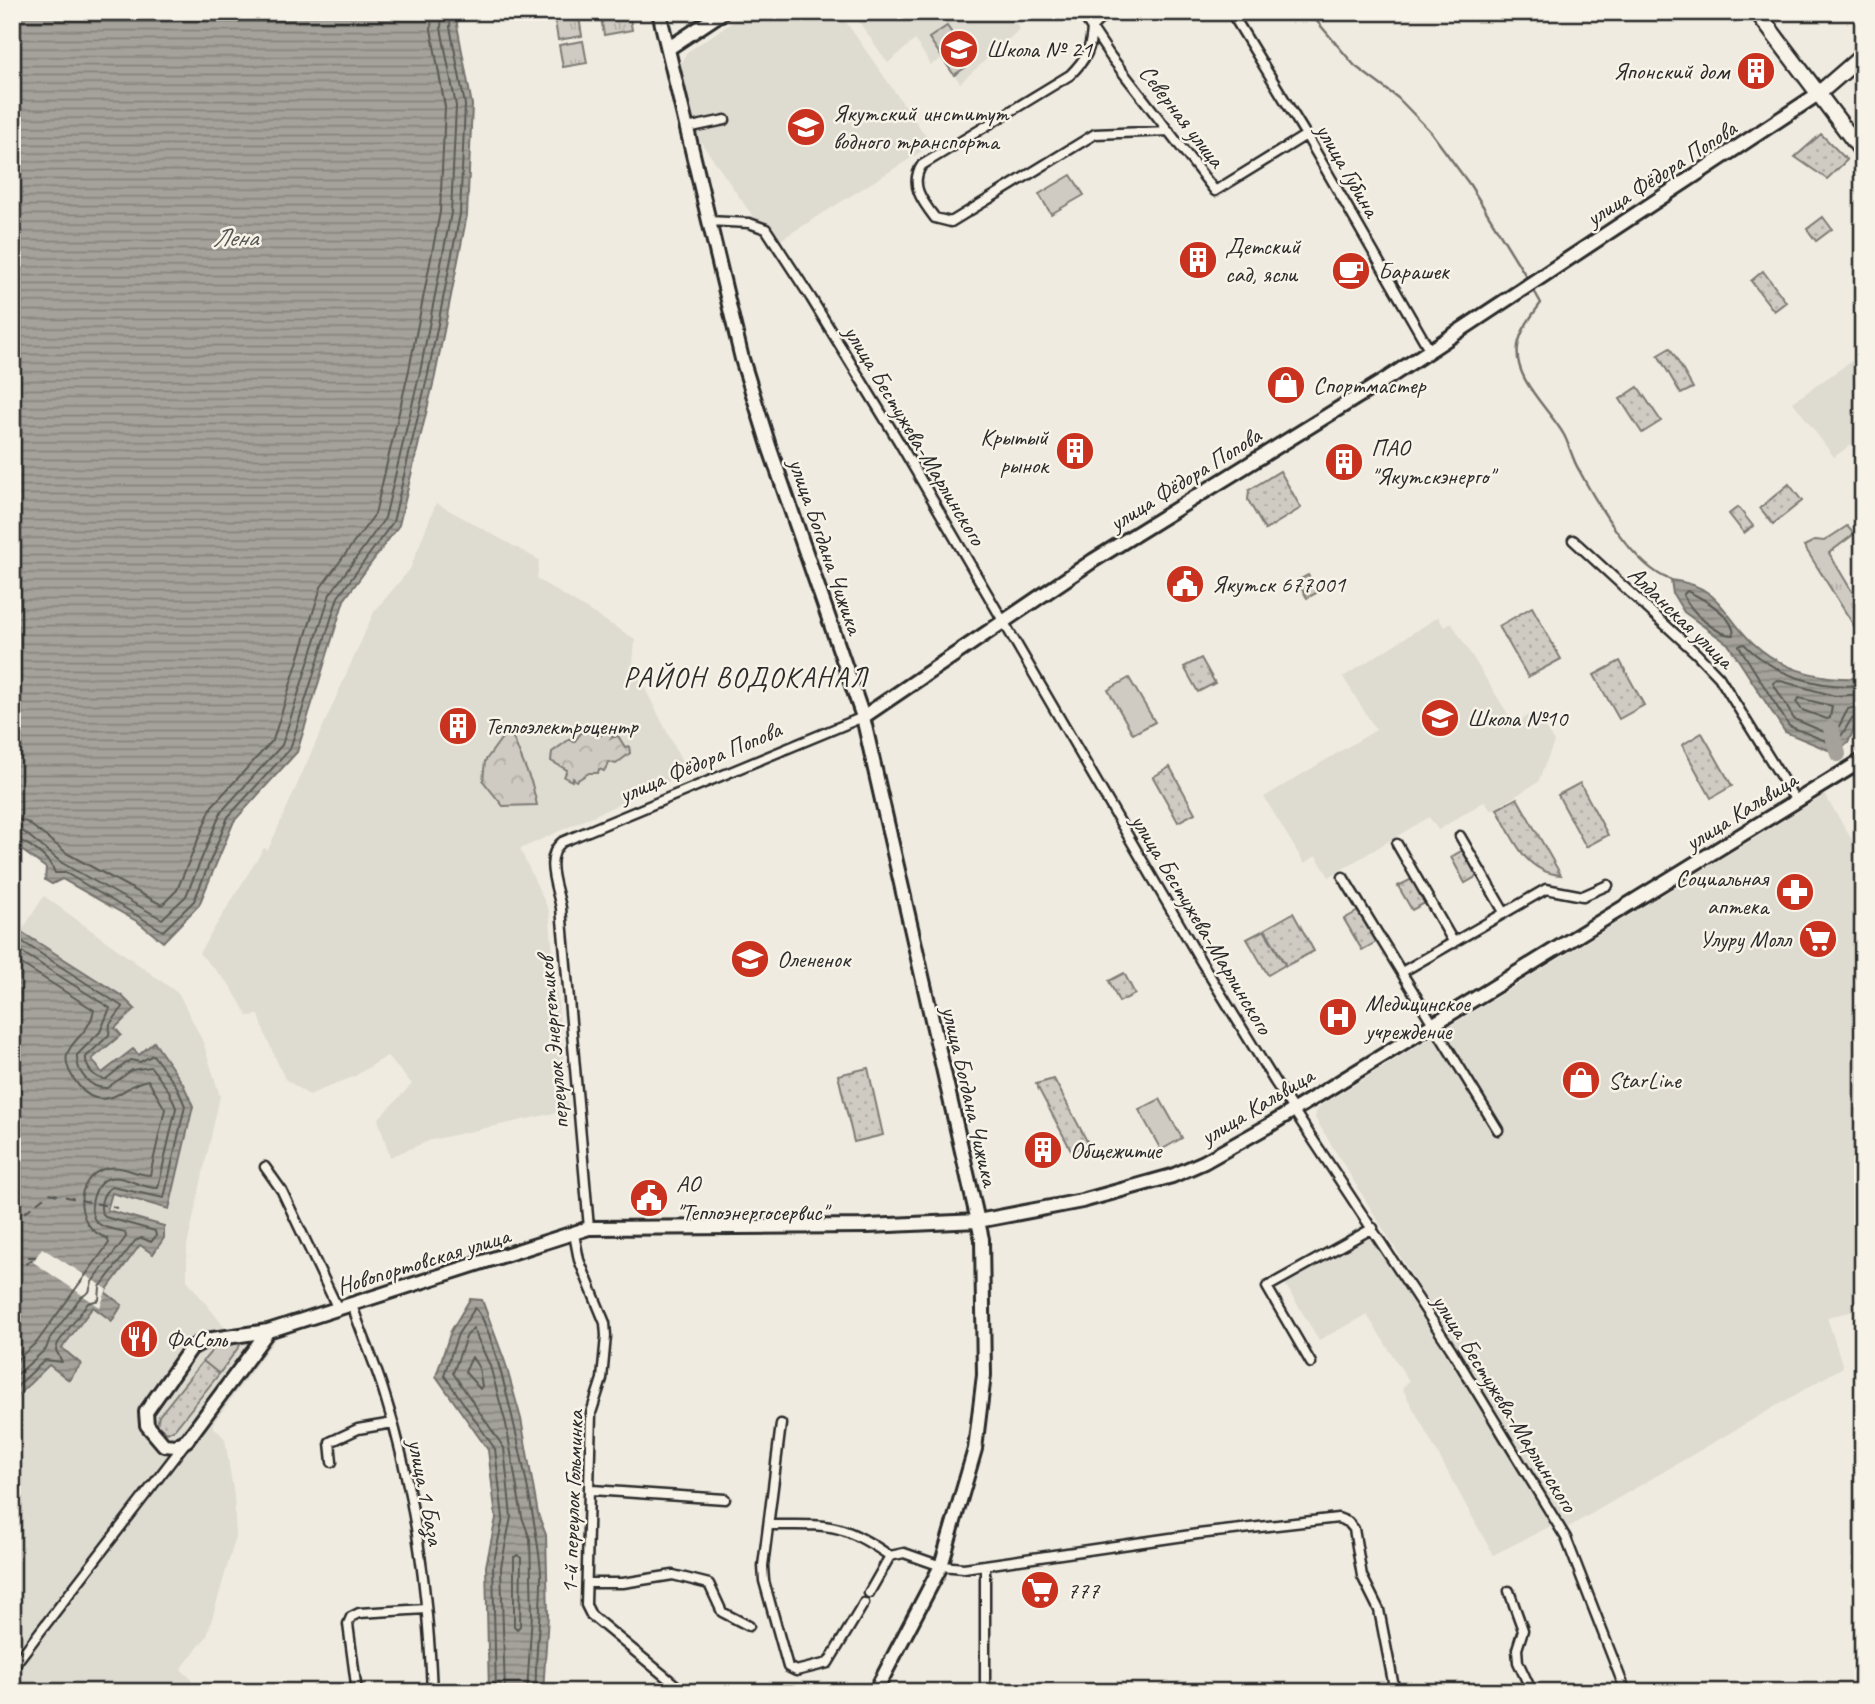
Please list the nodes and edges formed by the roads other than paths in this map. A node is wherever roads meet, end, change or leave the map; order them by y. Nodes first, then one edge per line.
1 (659, 12) edge
2 (723, 12) edge
3 (1081, 12) edge
4 (1107, 12) edge
5 (1231, 12) edge
6 (1757, 12) edge
7 (1092, 27) junction
8 (669, 48) junction
9 (1863, 55) edge
10 (1818, 94) junction
11 (725, 120) dead end
12 (687, 128) junction
13 (1169, 131) junction
14 (1306, 135) junction
15 (1863, 153) edge
16 (708, 221) junction
17 (1429, 349) junction
18 (1573, 540) dead end
19 (1004, 621) junction
20 (863, 717) junction
21 (1863, 760) edge
22 (1796, 801) junction
23 (1461, 836) dead end
24 (1397, 844) dead end
25 (551, 855) joint
26 (1343, 877) dead end
27 (1608, 886) dead end
28 (1504, 912) junction
29 (1454, 943) junction
30 (1402, 972) junction
31 (1434, 1024) junction
32 (1294, 1110) junction
33 (1498, 1130) dead end
34 (265, 1167) dead end
35 (978, 1221) junction
36 (589, 1228) junction
37 (1373, 1228) junction
38 (574, 1234) junction
39 (352, 1305) junction
40 (338, 1309) junction
41 (268, 1331) junction
42 (1311, 1363) dead end
43 (393, 1423) junction
44 (781, 1424) dead end
45 (187, 1440) junction
46 (332, 1462) dead end
47 (592, 1490) junction
48 (725, 1499) dead end
49 (769, 1524) junction
50 (890, 1556) junction
51 (985, 1565) junction
52 (941, 1566) junction
53 (587, 1584) junction
54 (1509, 1591) dead end
55 (869, 1593) dead end
56 (864, 1603) dead end
57 (426, 1609) junction
58 (749, 1626) dead end
59 (12, 1668) edge
60 (357, 1692) edge
61 (432, 1692) edge
62 (684, 1692) edge
63 (875, 1692) edge
64 (985, 1692) edge
65 (1395, 1692) edge
66 (1532, 1692) edge
67 (1626, 1692) edge

1 - 8 street, улица Богдана Чижика
2 - 8 street
3 - 7 street, Северная улица
4 - 7 street
5 - 14 street, улица Губина
6 - 10 main road
7 - 13 street, Северная улица
7 - 13 street
8 - 12 street, улица Богдана Чижика
9 - 10 main road
10 - 15 main road
10 - 17 street, улица Фёдора Попова
11 - 12 street
12 - 16 street, улица Богдана Чижика
13 - 14 street, Северная улица
14 - 17 street, улица Губина
16 - 19 street, улица Бестужева-Марлинского
16 - 20 street, улица Богдана Чижика
17 - 19 street, улица Фёдора Попова
18 - 22 street, Алданская улица
19 - 20 street, улица Фёдора Попова
19 - 32 street, улица Бестужева-Марлинского
20 - 25 street, улица Фёдора Попова
20 - 35 street, улица Богдана Чижика
21 - 22 street, улица Кальвица
22 - 31 street, улица Кальвица
23 - 28 street
24 - 29 street
25 - 36 street, переулок Энергетиков
26 - 30 street
27 - 28 street
28 - 29 street
29 - 30 street
30 - 31 street
31 - 32 street, улица Кальвица
31 - 33 street
32 - 35 street, улица Кальвица
32 - 37 street, улица Бестужева-Марлинского
34 - 40 street
35 - 36 street, улица Кальвица
35 - 52 street, улица Богдана Чижика
36 - 38 street, Новопортовская улица
37 - 42 street
37 - 67 street, улица Бестужева-Марлинского
38 - 39 street, Новопортовская улица
38 - 47 street, 1-й переулок Гольминка
39 - 40 street, Новопортовская улица
39 - 43 street, улица 1 База
40 - 41 street, Новопортовская улица
41 - 45 street
41 - 45 street, Новопортовская улица
43 - 46 street
43 - 57 street, улица 1 База
44 - 49 street
45 - 59 street
47 - 48 street
47 - 53 street, 1-й переулок Гольминка
49 - 50 street
49 - 56 street
50 - 52 street
50 - 55 street
51 - 52 street
51 - 64 street
51 - 65 street
52 - 63 street, улица Богдана Чижика
53 - 58 street
53 - 62 street, 1-й переулок Гольминка
54 - 66 street
57 - 60 street
57 - 61 street, улица 1 База

